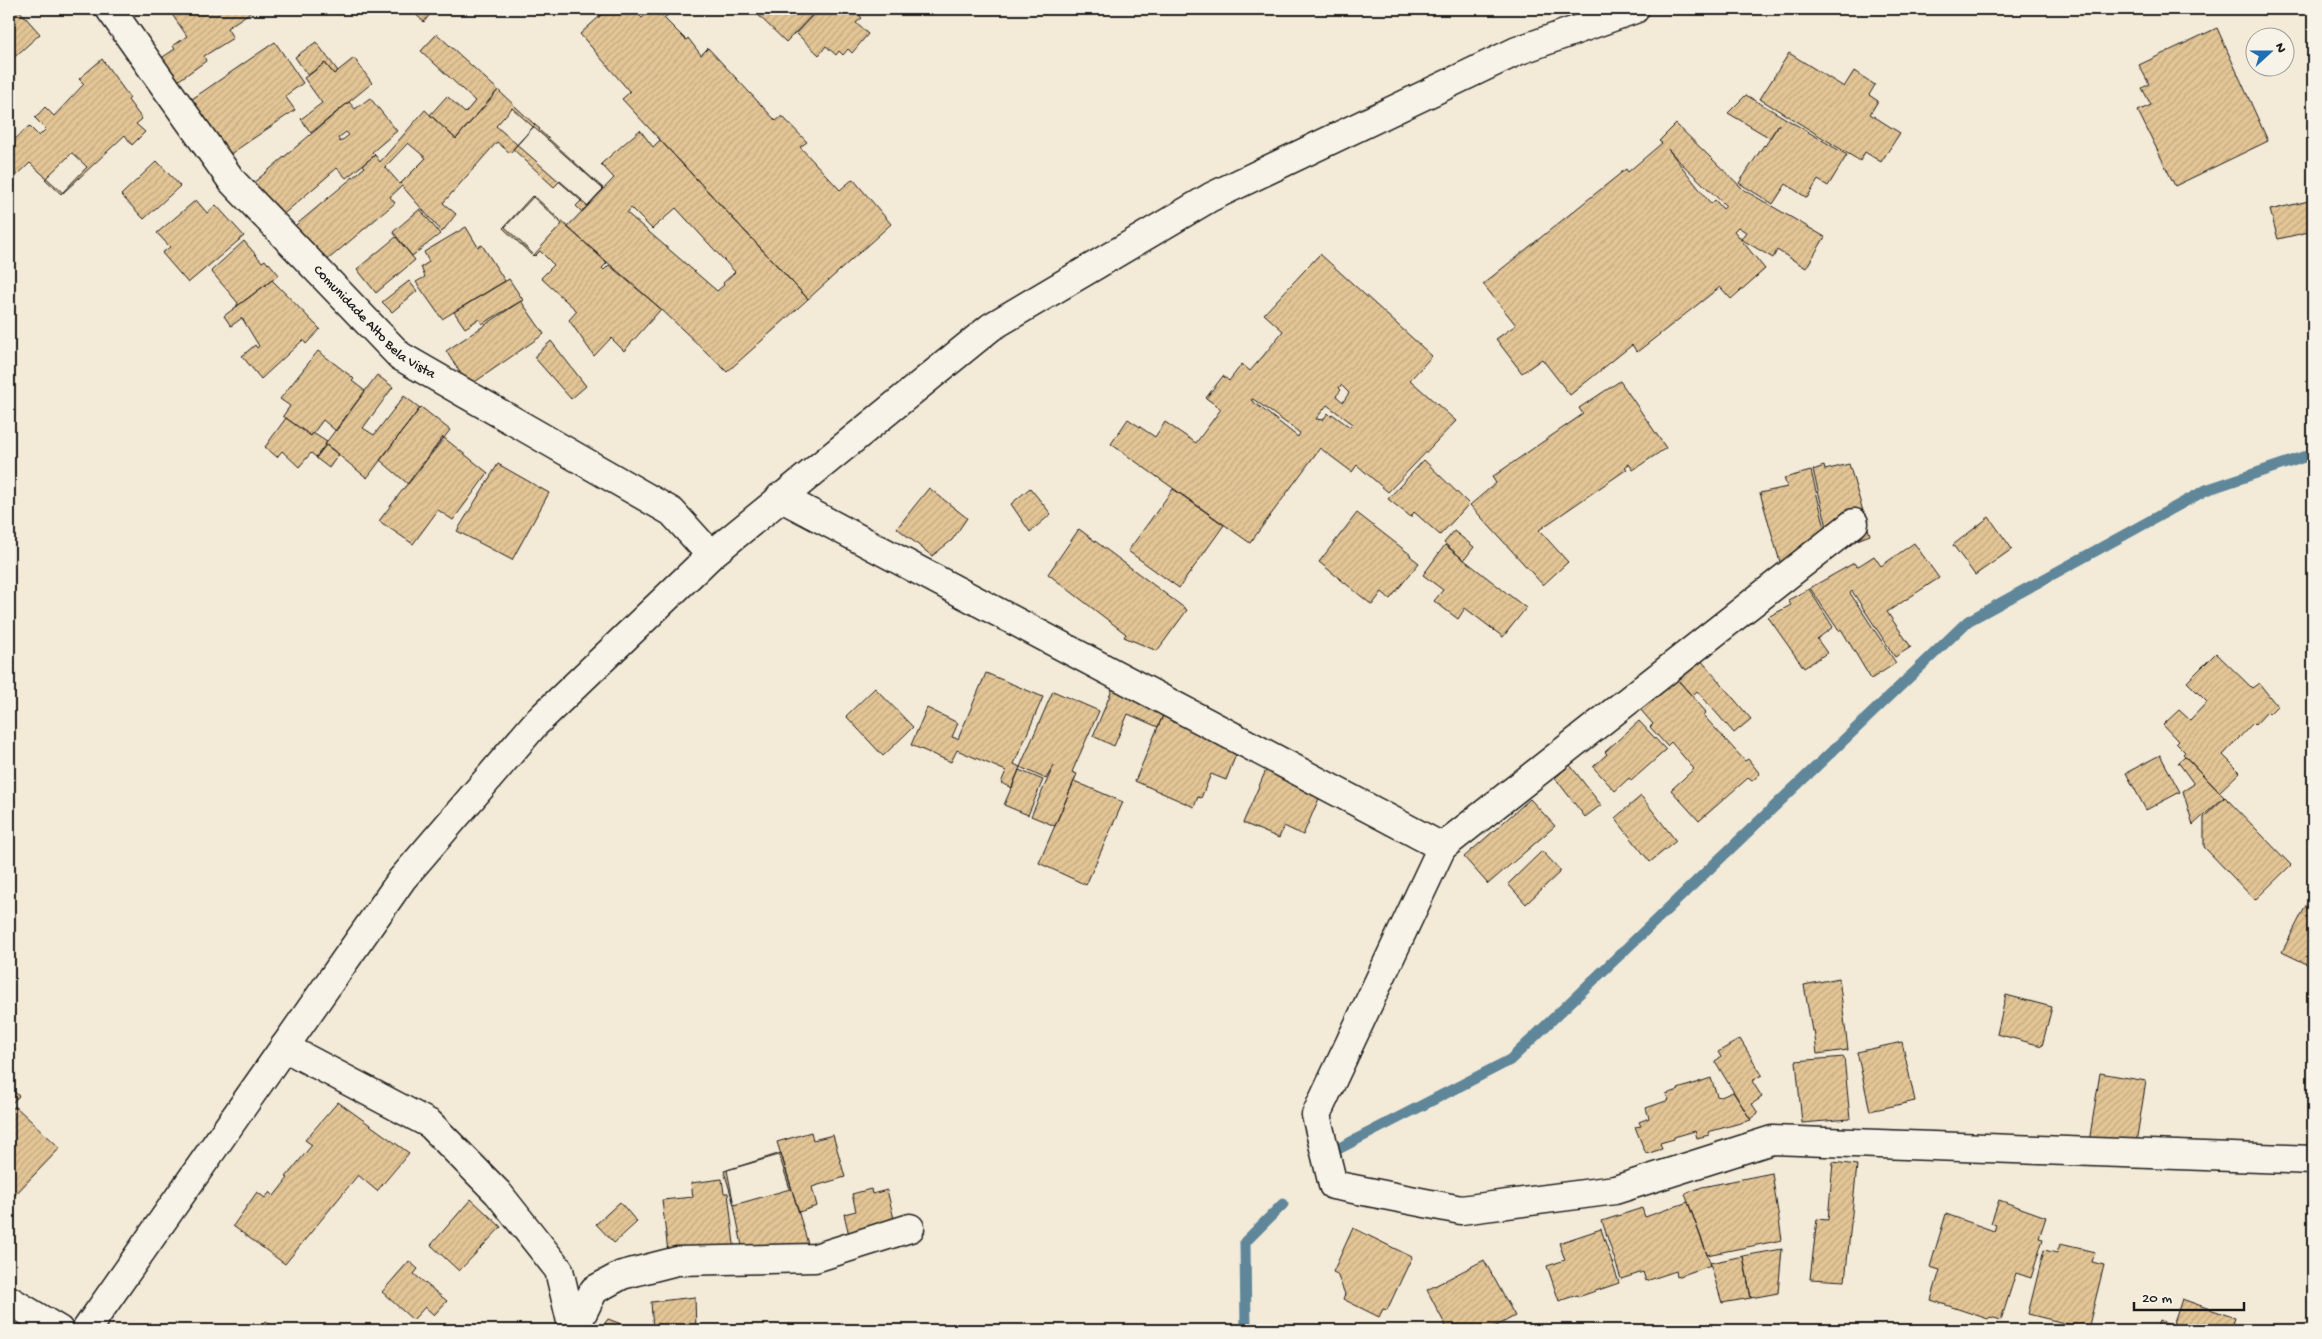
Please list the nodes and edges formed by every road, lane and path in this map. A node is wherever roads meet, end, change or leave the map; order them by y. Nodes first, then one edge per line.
1 (110, 9) edge
2 (1635, 9) edge
3 (780, 498) junction
4 (1854, 524) dead end
5 (711, 555) junction
6 (1442, 847) junction
7 (284, 1047) junction
8 (2313, 1160) edge
9 (910, 1228) dead end
10 (559, 1270) junction
11 (594, 1290) junction
12 (9, 1300) edge
13 (59, 1330) edge
14 (86, 1330) edge
15 (573, 1330) edge

1 - 5 street, Comunidade Alto Bela Vista
2 - 3 street
3 - 5 street
3 - 6 street
4 - 6 street
5 - 7 street
6 - 8 street
7 - 10 street
7 - 14 street
9 - 11 street
10 - 11 street
10 - 15 street
11 - 15 street
12 - 13 street

